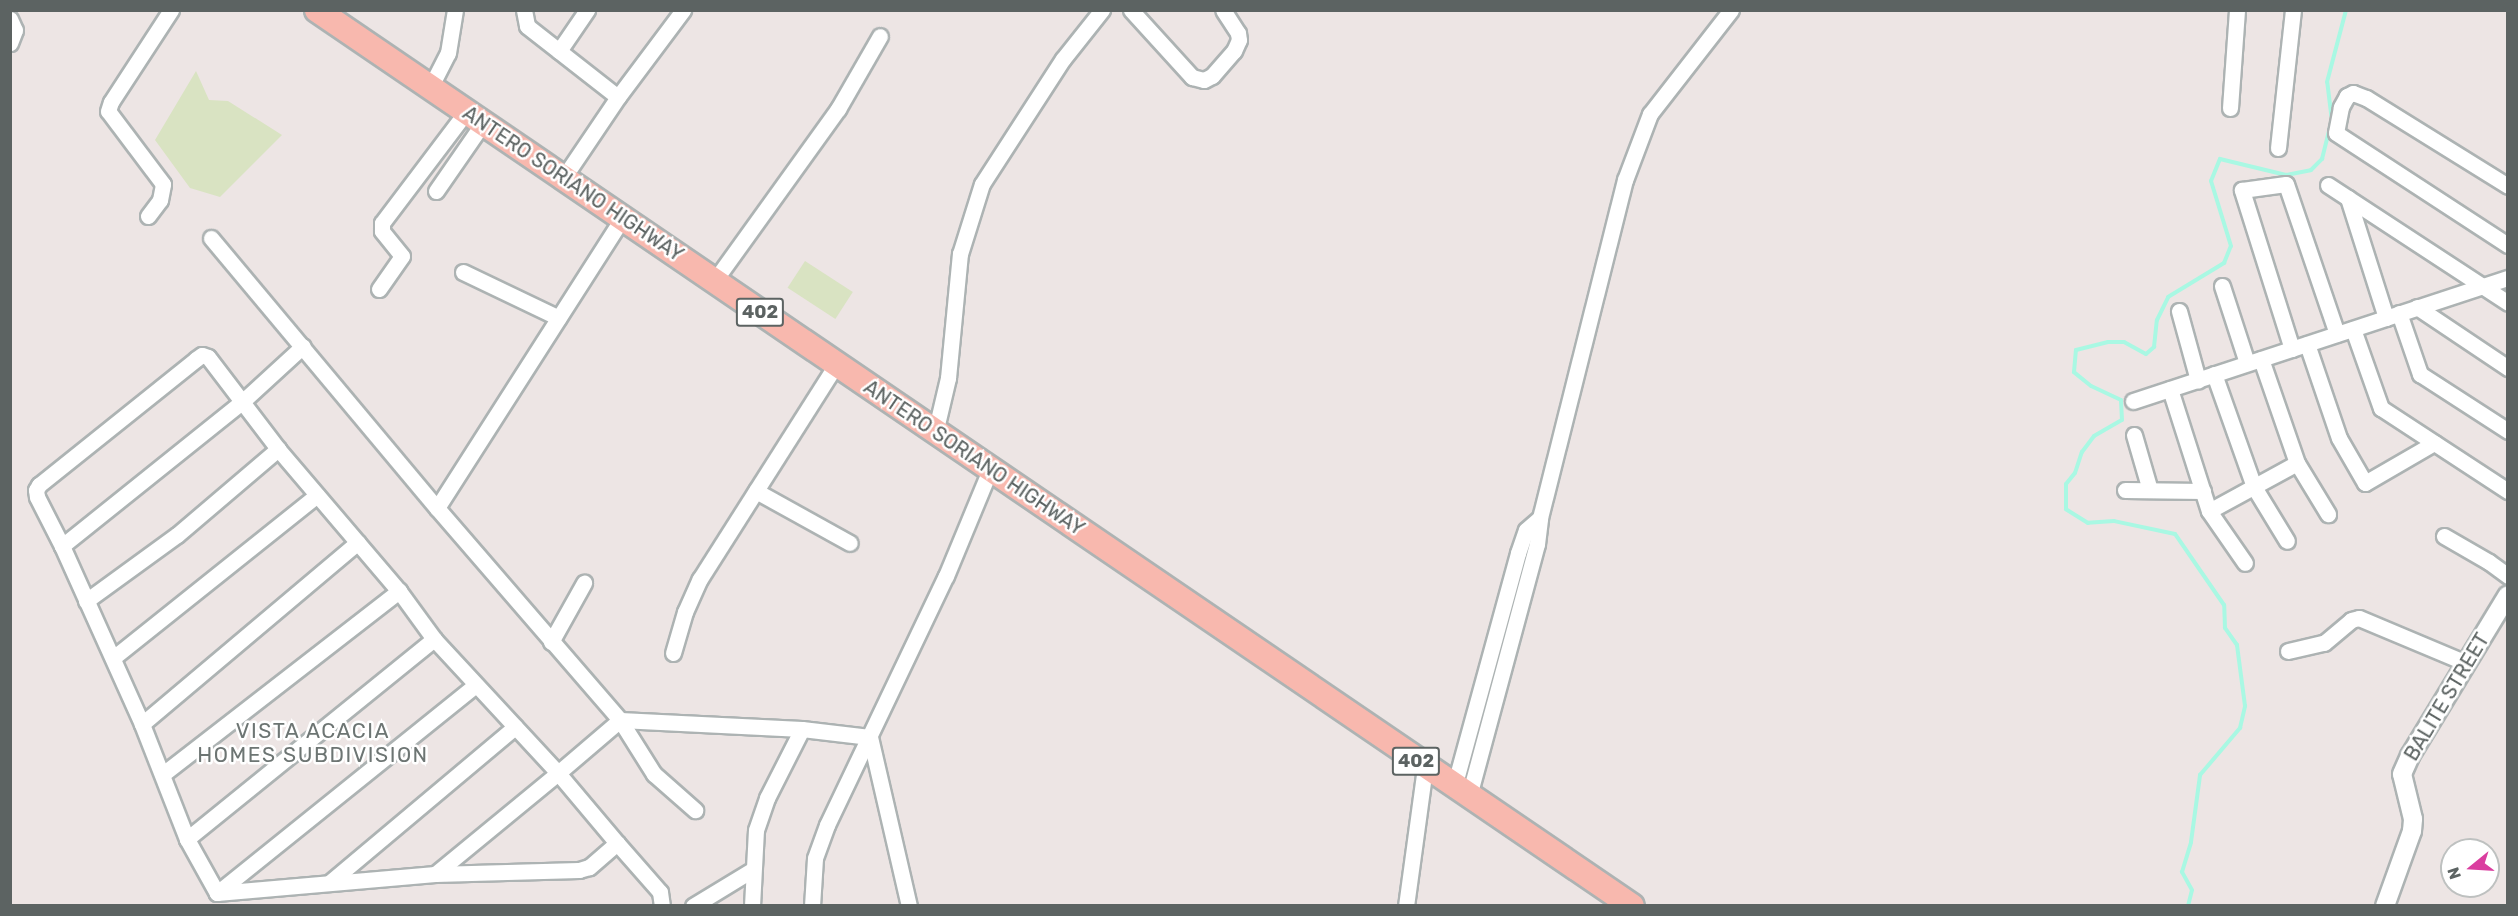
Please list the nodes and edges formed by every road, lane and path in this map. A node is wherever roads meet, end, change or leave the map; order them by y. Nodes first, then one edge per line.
1 (171, 10) edge
2 (317, 10) edge
3 (455, 10) edge
4 (524, 10) edge
5 (587, 10) edge
6 (683, 10) edge
7 (1102, 10) edge
8 (1131, 10) edge
9 (1223, 10) edge
10 (1731, 10) edge
11 (2237, 10) edge
12 (2293, 10) edge
13 (10, 19) edge
14 (880, 36) dead end
15 (10, 42) edge
16 (559, 51) junction
17 (430, 88) junction
18 (618, 97) junction
19 (2230, 108) dead end
20 (475, 118) junction
21 (2278, 148) dead end
22 (564, 177) junction
23 (2328, 185) dead end
24 (2508, 186) edge
25 (436, 191) dead end
26 (2348, 198) junction
27 (148, 216) dead end
28 (623, 217) junction
29 (211, 238) dead end
30 (2508, 245) edge
31 (463, 272) dead end
32 (2508, 278) edge
33 (715, 280) junction
34 (2222, 286) dead end
35 (2480, 287) junction
36 (379, 289) dead end
37 (2508, 303) edge
38 (2417, 307) junction
39 (2180, 311) dead end
40 (2393, 315) junction
41 (559, 318) junction
42 (2353, 328) junction
43 (2337, 334) junction
44 (303, 346) junction
45 (2299, 346) junction
46 (2254, 361) junction
47 (836, 365) junction
48 (2508, 368) edge
49 (2214, 374) junction
50 (2198, 380) junction
51 (2170, 389) junction
52 (243, 401) junction
53 (2133, 401) dead end
54 (2508, 431) edge
55 (935, 433) junction
56 (2134, 435) dead end
57 (2434, 444) junction
58 (278, 449) junction
59 (2297, 463) junction
60 (990, 470) junction
61 (2254, 487) junction
62 (2125, 490) dead end
63 (2150, 490) junction
64 (756, 491) junction
65 (2202, 491) junction
66 (2508, 491) edge
67 (317, 495) junction
68 (437, 508) junction
69 (2209, 511) junction
70 (2328, 514) dead end
71 (2444, 536) dead end
72 (2287, 541) dead end
73 (358, 542) junction
74 (850, 543) dead end
75 (62, 546) junction
76 (2246, 563) dead end
77 (2508, 576) edge
78 (584, 583) dead end
79 (399, 591) junction
80 (2508, 595) edge
81 (86, 601) junction
82 (434, 639) junction
83 (551, 642) junction
84 (2288, 651) dead end
85 (673, 653) dead end
86 (112, 658) junction
87 (2466, 663) junction
88 (476, 685) junction
89 (620, 720) junction
90 (142, 724) junction
91 (515, 727) junction
92 (801, 729) junction
93 (870, 737) junction
94 (1425, 767) junction
95 (558, 773) junction
96 (163, 774) junction
97 (1462, 792) junction
98 (695, 810) dead end
99 (187, 839) junction
100 (617, 843) junction
101 (752, 870) junction
102 (435, 874) junction
103 (329, 883) junction
104 (217, 893) junction
105 (662, 906) edge
106 (693, 906) edge
107 (752, 906) edge
108 (812, 906) edge
109 (909, 906) edge
110 (1406, 906) edge
111 (1632, 906) edge
112 (2385, 906) edge

1 - 27 street
2 - 17 main road, ANTERO SORIANO HIGHWAY / 402
3 - 17 street
4 - 16 street
5 - 16 street
6 - 18 street
7 - 55 street
8 - 9 street
10 - 97 street
11 - 19 street
12 - 21 street
13 - 15 street
14 - 33 street
16 - 18 street
17 - 20 main road, ANTERO SORIANO HIGHWAY / 402
18 - 22 street
20 - 22 main road, ANTERO SORIANO HIGHWAY / 402
20 - 25 street
20 - 36 street
22 - 28 main road, ANTERO SORIANO HIGHWAY / 402
23 - 26 street
24 - 30 street
26 - 35 street
26 - 40 street
28 - 33 main road, ANTERO SORIANO HIGHWAY / 402
28 - 41 street
29 - 44 street
31 - 41 street
32 - 35 street
33 - 47 main road, ANTERO SORIANO HIGHWAY / 402
34 - 46 street
35 - 37 street
35 - 38 street
38 - 40 street
38 - 48 street
39 - 50 street
40 - 42 street
40 - 54 street
41 - 68 street
42 - 43 street
42 - 57 street
43 - 45 street
43 - 45 street
44 - 52 street
44 - 68 street
45 - 46 street
45 - 57 street
46 - 49 street
46 - 59 street
47 - 55 main road, ANTERO SORIANO HIGHWAY / 402
47 - 64 street
49 - 50 street
49 - 61 street
50 - 51 street
51 - 53 street
51 - 65 street
52 - 58 street
52 - 75 street
52 - 75 street
55 - 60 main road, ANTERO SORIANO HIGHWAY / 402
56 - 63 street
57 - 66 street
58 - 67 street
58 - 81 street
59 - 61 street
59 - 70 street
60 - 93 street
60 - 94 main road, ANTERO SORIANO HIGHWAY / 402
61 - 69 street
61 - 72 street
62 - 63 street
63 - 65 street
64 - 74 street
64 - 85 street
65 - 69 street
67 - 73 street
67 - 86 street
68 - 83 street
69 - 76 street
71 - 77 street
73 - 79 street
73 - 90 street
75 - 81 street
78 - 83 street
79 - 82 street
79 - 96 street
80 - 87 street, BALITE STREET
81 - 86 street
82 - 88 street
82 - 99 street
83 - 89 street
84 - 87 street
86 - 90 street
87 - 112 street, BALITE STREET
88 - 91 street
88 - 104 street
89 - 92 street
89 - 95 street
89 - 98 street
90 - 96 street
91 - 95 street
91 - 103 street
92 - 93 street
92 - 101 street
93 - 108 street
93 - 109 street
94 - 97 main road, ANTERO SORIANO HIGHWAY / 402
94 - 110 street
95 - 100 street
95 - 102 street
96 - 99 street
97 - 111 main road, ANTERO SORIANO HIGHWAY / 402
99 - 104 street
100 - 102 street
100 - 105 street
101 - 106 street
101 - 107 street
102 - 103 street
103 - 104 street

